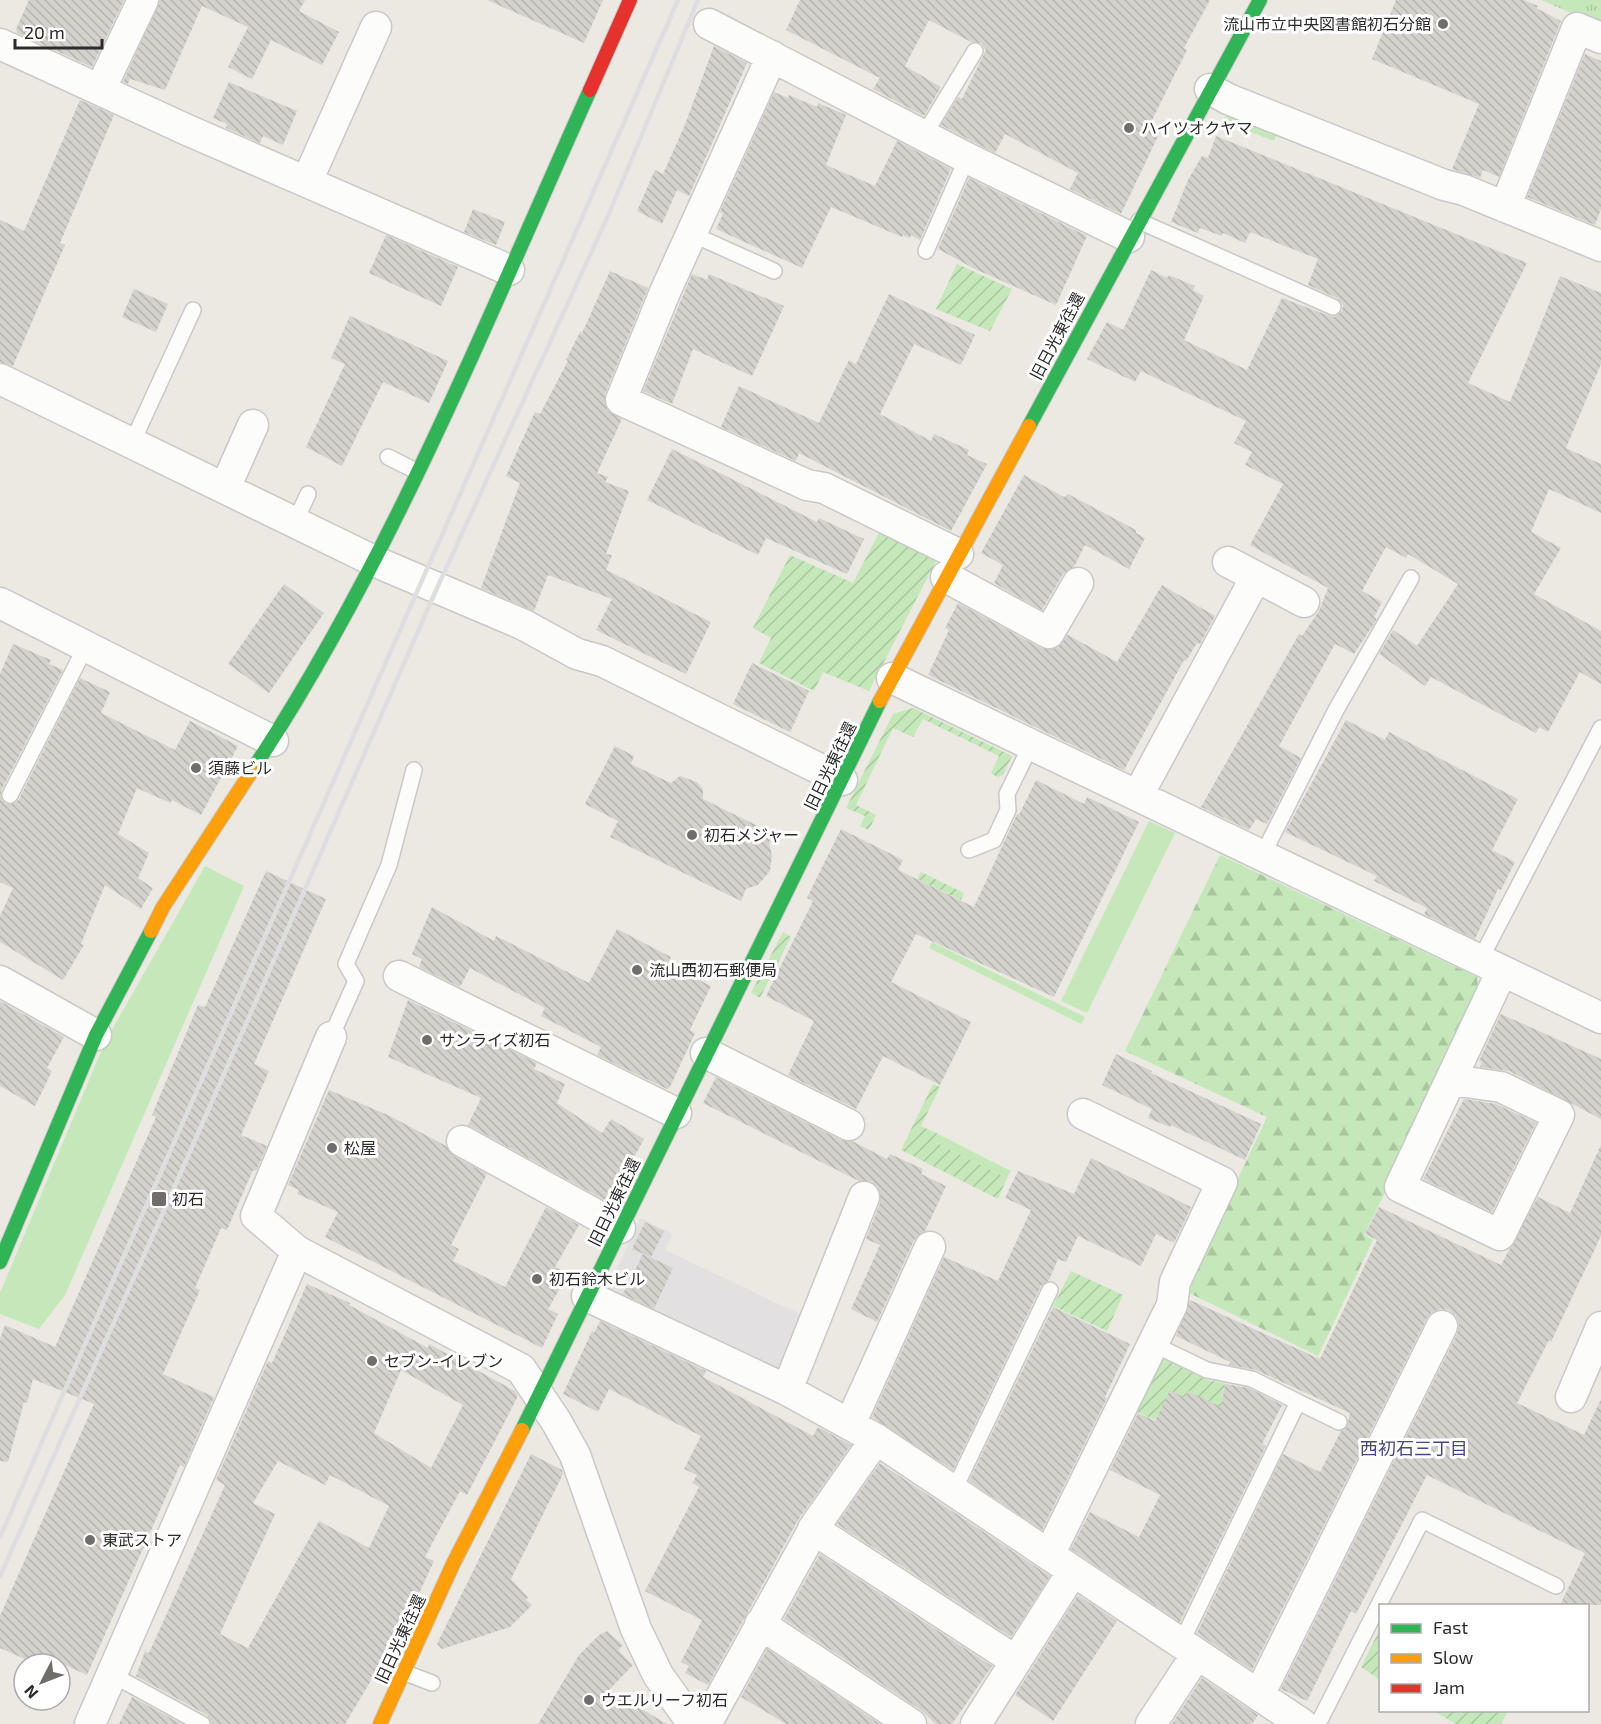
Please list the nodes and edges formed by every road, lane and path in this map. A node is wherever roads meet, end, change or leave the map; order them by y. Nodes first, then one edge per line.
1 (143, 0) edge
2 (630, 0) edge
3 (1260, 0) edge
4 (709, 24) dead end
5 (376, 27) dead end
6 (1601, 38) edge
7 (0, 44) edge
8 (975, 51) dead end
9 (772, 56) junction
10 (1210, 89) junction
11 (100, 90) junction
12 (924, 135) junction
13 (967, 158) junction
14 (307, 181) junction
15 (1505, 207) junction
16 (1134, 229) junction
17 (692, 234) junction
18 (1601, 246) edge
19 (926, 251) dead end
20 (509, 270) junction
21 (774, 271) dead end
22 (1333, 307) dead end
23 (193, 310) dead end
24 (0, 379) edge
25 (253, 424) dead end
26 (132, 443) junction
27 (388, 457) dead end
28 (416, 471) junction
29 (225, 488) junction
30 (308, 494) dead end
31 (295, 522) junction
32 (374, 561) junction
33 (1228, 562) dead end
34 (952, 565) junction
35 (1256, 577) junction
36 (1411, 578) dead end
37 (1078, 583) dead end
38 (1304, 602) dead end
39 (0, 603) edge
40 (86, 646) junction
41 (892, 678) junction
42 (1601, 728) edge
43 (273, 741) junction
44 (1031, 745) junction
45 (414, 770) dead end
46 (842, 780) junction
47 (10, 795) dead end
48 (1138, 795) junction
49 (969, 850) dead end
50 (1262, 856) junction
51 (1491, 966) junction
52 (399, 976) dead end
53 (0, 981) edge
54 (1601, 1018) edge
55 (96, 1035) junction
56 (331, 1037) joint
57 (706, 1053) junction
58 (1452, 1080) junction
59 (676, 1113) junction
60 (1083, 1114) dead end
61 (849, 1125) dead end
62 (462, 1141) dead end
63 (864, 1197) dead end
64 (620, 1228) junction
65 (930, 1247) dead end
66 (297, 1251) junction
67 (0, 1262) edge
68 (1050, 1290) dead end
69 (587, 1296) junction
70 (1442, 1326) dead end
71 (1601, 1327) edge
72 (1154, 1344) junction
73 (787, 1390) junction
74 (539, 1396) junction
75 (1570, 1397) dead end
76 (1298, 1402) junction
77 (1339, 1422) dead end
78 (850, 1424) junction
79 (876, 1439) junction
80 (954, 1490) junction
81 (813, 1529) junction
82 (1061, 1563) junction
83 (1556, 1586) dead end
84 (1379, 1604) edge
85 (1379, 1604) edge
86 (760, 1624) junction
87 (1189, 1648) junction
88 (1016, 1661) junction
89 (403, 1672) junction
90 (111, 1674) junction
91 (432, 1683) dead end
92 (1259, 1695) junction
93 (90, 1724) edge
94 (202, 1724) edge
95 (380, 1724) edge
96 (693, 1724) edge
97 (703, 1724) edge
98 (911, 1724) edge
99 (976, 1724) edge
100 (1151, 1724) edge
101 (1302, 1724) edge
102 (1318, 1724) edge

1 - 11 street
2 - 20 street
3 - 10 street, 旧日光東往還
4 - 9 street
5 - 14 street
6 - 15 street
7 - 11 street
8 - 12 lane
9 - 12 street
9 - 17 street
10 - 15 street
10 - 16 street, 旧日光東往還
11 - 14 street
12 - 13 street
13 - 16 street
13 - 19 lane
14 - 20 street
15 - 18 street
16 - 22 lane
16 - 34 street, 旧日光東往還
17 - 21 lane
17 - 34 street
20 - 28 street
23 - 26 lane
24 - 26 street
25 - 29 street
26 - 29 street
27 - 28 lane
28 - 32 street
29 - 31 street
30 - 31 lane
31 - 32 street
32 - 43 street
32 - 46 street
33 - 35 street
34 - 37 street
34 - 41 street, 旧日光東往還
35 - 38 street
35 - 48 street
36 - 50 lane
39 - 40 street
40 - 43 street
40 - 47 lane
41 - 44 street
41 - 46 street, 旧日光東往還
42 - 51 lane
43 - 55 street
44 - 48 street
44 - 49 lane
45 - 56 lane
46 - 57 street, 旧日光東往還
48 - 50 street
50 - 51 street
51 - 54 street
51 - 58 street
52 - 59 street
53 - 55 street
55 - 67 street
56 - 66 street
57 - 59 street, 旧日光東往還
57 - 61 street
58 - 58 street
59 - 64 street, 旧日光東往還
60 - 72 street
62 - 64 street
63 - 73 street
64 - 69 street, 旧日光東往還
65 - 78 street
66 - 74 street
66 - 90 street
68 - 80 lane
69 - 73 street
69 - 74 street, 旧日光東往還
70 - 92 street
71 - 75 street
72 - 76 lane
72 - 82 street
73 - 78 street
74 - 89 street, 旧日光東往還
74 - 96 street
76 - 77 lane
76 - 87 lane
78 - 79 street
79 - 80 street
79 - 81 street
80 - 82 street
81 - 86 street
81 - 88 street
82 - 87 street
82 - 88 street
83 - 85 lane
84 - 102 lane
86 - 97 street
86 - 98 street
87 - 92 street
87 - 100 street
88 - 99 street
89 - 91 lane
89 - 95 street, 旧日光東往還
90 - 93 street
90 - 94 lane
92 - 101 street

